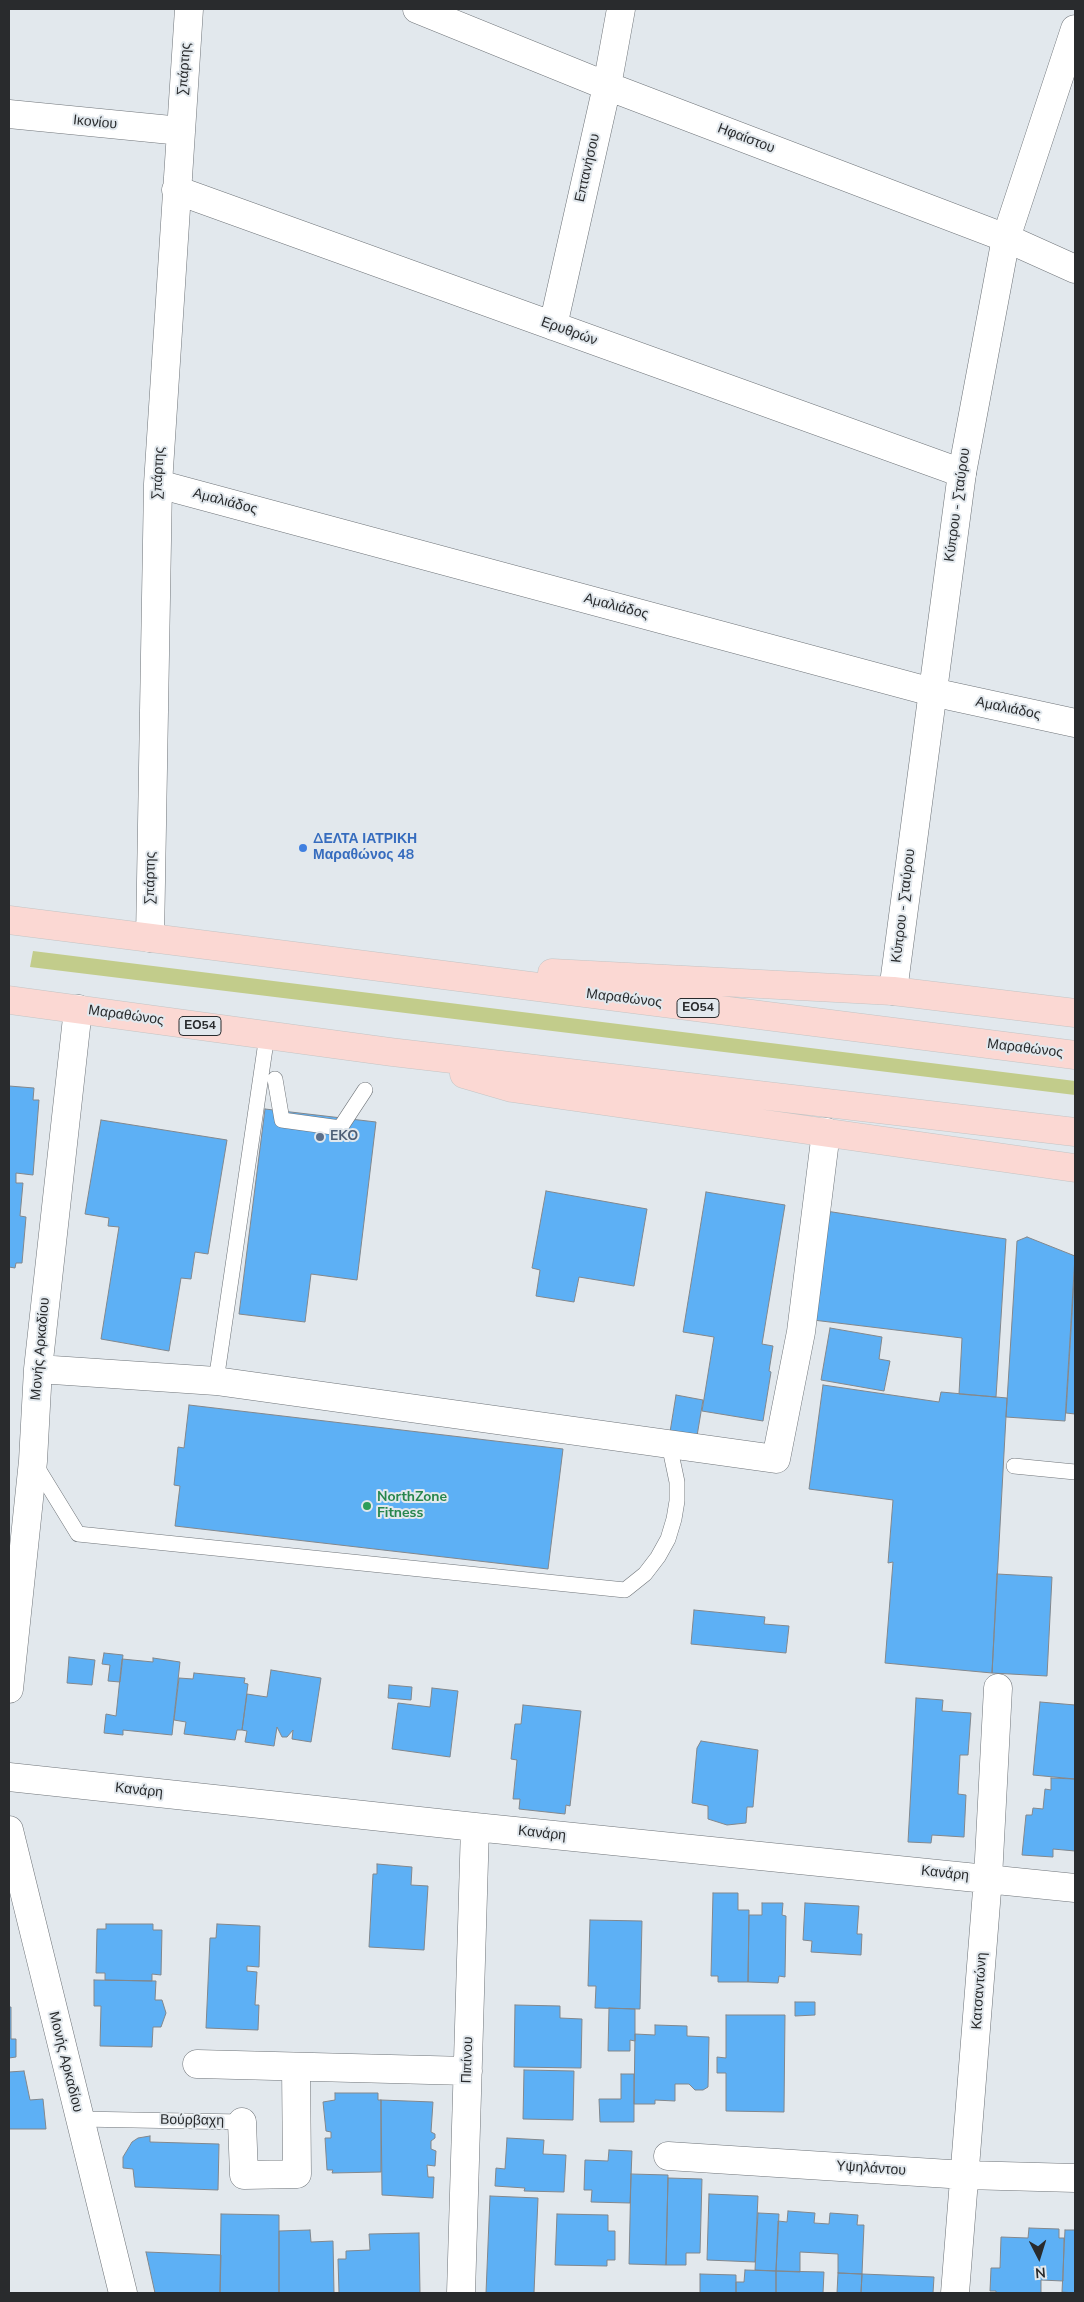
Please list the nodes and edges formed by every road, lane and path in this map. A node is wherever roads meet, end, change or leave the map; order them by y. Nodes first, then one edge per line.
1 (189, 9) edge
2 (418, 9) edge
3 (621, 9) edge
4 (1075, 29) edge
5 (606, 86) junction
6 (9, 114) edge
7 (180, 131) junction
8 (176, 190) junction
9 (1006, 238) junction
10 (1075, 269) edge
11 (553, 326) junction
12 (962, 472) junction
13 (158, 484) junction
14 (932, 692) junction
15 (1075, 724) edge
16 (9, 920) edge
17 (150, 938) junction
18 (321, 961) junction
19 (893, 991) junction
20 (9, 1000) edge
21 (78, 1009) junction
22 (1075, 1013) edge
23 (267, 1035) junction
24 (391, 1052) junction
25 (1075, 1055) edge
26 (275, 1078) dead end
27 (366, 1090) dead end
28 (826, 1132) junction
29 (1075, 1132) edge
30 (1075, 1168) edge
31 (38, 1369) junction
32 (216, 1382) junction
33 (668, 1444) junction
34 (32, 1461) junction
35 (1014, 1466) dead end
36 (1075, 1472) edge
37 (19, 1490) edge
38 (14, 1593) edge
39 (998, 1688) dead end
40 (9, 1689) edge
41 (9, 1777) edge
42 (475, 1827) junction
43 (9, 1830) edge
44 (988, 1878) junction
45 (1075, 1888) edge
46 (197, 2064) dead end
47 (296, 2066) junction
48 (468, 2071) junction
49 (79, 2119) junction
50 (242, 2122) joint
51 (668, 2156) dead end
52 (965, 2175) junction
53 (1075, 2178) edge
54 (123, 2293) edge
55 (462, 2293) edge
56 (955, 2293) edge

1 - 7 street, Σπάρτης
2 - 5 street, Ηφαίστου
3 - 5 street, Επτανήσου
4 - 9 street, Κύπρου - Σταύρου
5 - 9 street, Ηφαίστου
5 - 11 street, Επτανήσου
6 - 7 street, Ικονίου
7 - 8 street, Σπάρτης
8 - 11 street, Ερυθρών
8 - 13 street, Σπάρτης
9 - 10 street, Ηφαίστου
9 - 12 street, Κύπρου - Σταύρου
11 - 12 street, Ερυθρών
12 - 14 street, Κύπρου - Σταύρου
13 - 14 street, Αμαλιάδος
13 - 17 street, Σπάρτης
14 - 15 street, Αμαλιάδος
14 - 19 street, Κύπρου - Σταύρου
16 - 17 main road, Μαραθώνος / ΕΟ54
17 - 18 main road, Μαραθώνος / ΕΟ54
18 - 19 main road, Μαραθώνος / ΕΟ54
18 - 25 main road, Μαραθώνος / ΕΟ54
19 - 22 main road, Μαραθώνος / ΕΟ54
20 - 21 main road, Μαραθώνος / ΕΟ54
21 - 23 main road, Μαραθώνος / ΕΟ54
21 - 31 street, Μονής Αρκαδίου
23 - 24 main road, Μαραθώνος / ΕΟ54
23 - 32 lane
24 - 28 main road, Μαραθώνος / ΕΟ54
24 - 29 main road, Μαραθώνος / ΕΟ54
26 - 27 lane
28 - 30 main road, Μαραθώνος / ΕΟ54
28 - 33 street
31 - 32 street
31 - 34 street, Μονής Αρκαδίου
32 - 33 street
33 - 34 lane
34 - 37 street, Μονής Αρκαδίου
35 - 36 lane
37 - 38 street, Μονής Αρκαδίου
38 - 40 street, Μονής Αρκαδίου
39 - 44 street, Κατσαντώνη
41 - 42 street, Κανάρη
42 - 44 street, Κανάρη
42 - 48 street, Πιπίνου
43 - 49 street, Μονής Αρκαδίου
44 - 45 street, Κανάρη
44 - 52 street, Κατσαντώνη
46 - 47 street
47 - 48 street
47 - 50 street, Βούρβαχη
48 - 55 street, Πιπίνου
49 - 50 lane, Βούρβαχη
49 - 54 street, Μονής Αρκαδίου
51 - 52 street, Υψηλάντου
52 - 53 street, Υψηλάντου
52 - 56 street, Κατσαντώνη

